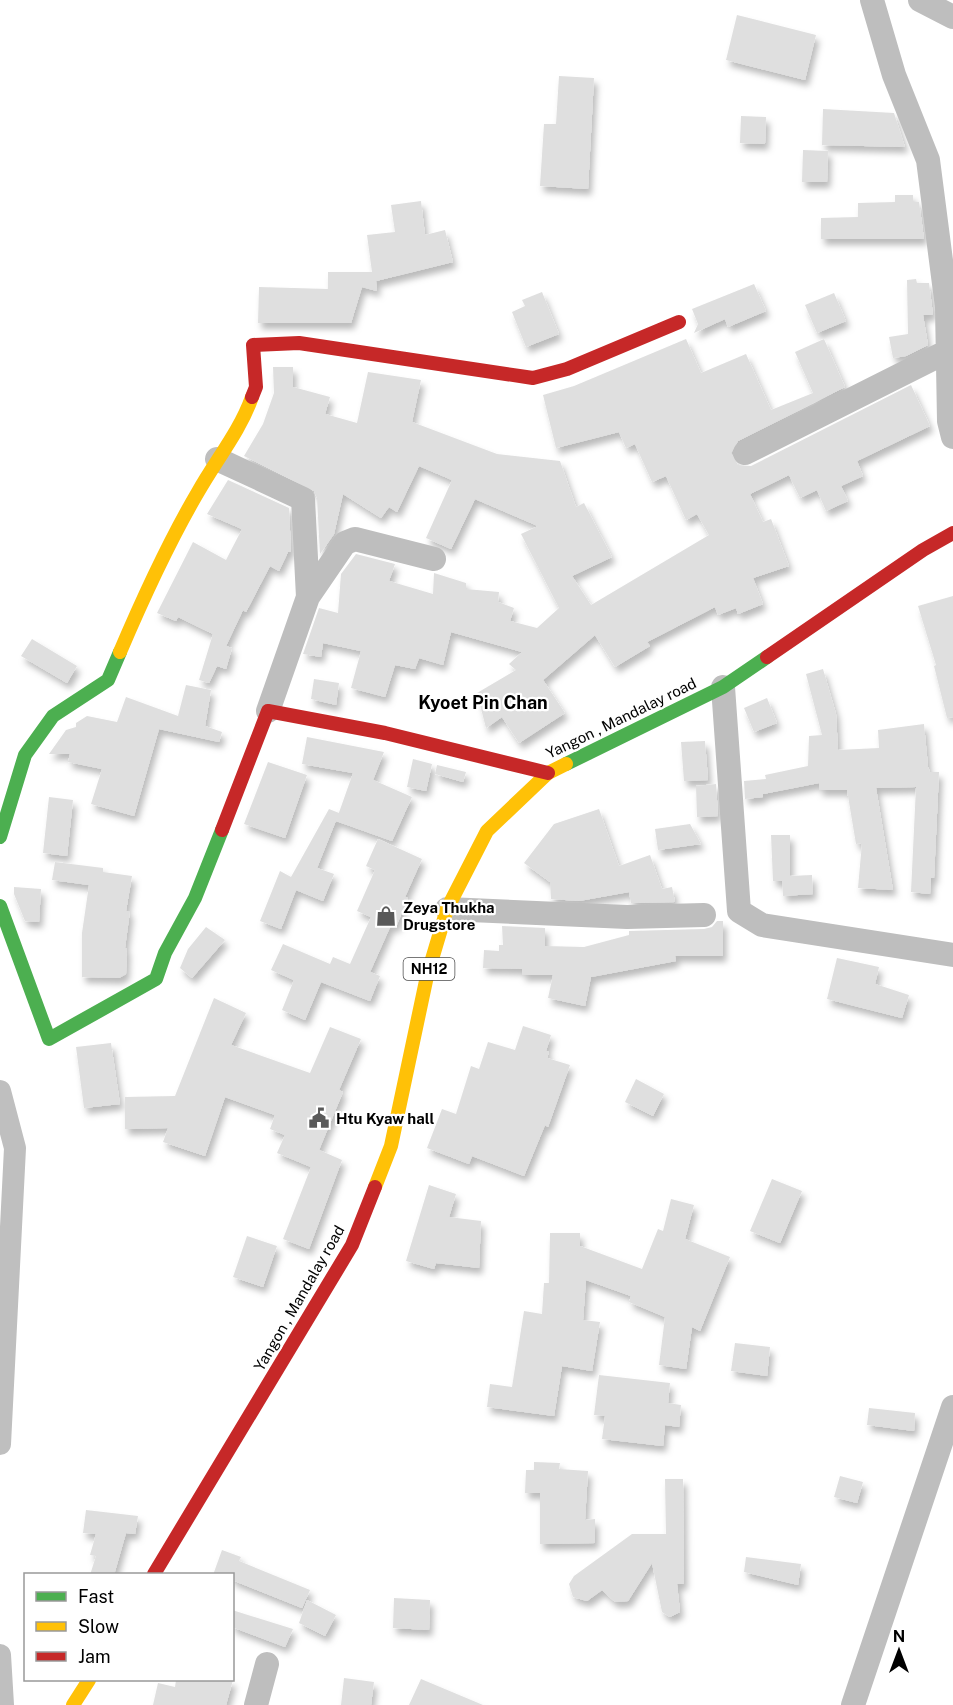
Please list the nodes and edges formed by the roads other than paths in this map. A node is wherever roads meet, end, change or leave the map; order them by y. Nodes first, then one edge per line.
1 (872, 0) edge
2 (920, 0) edge
3 (953, 17) edge
4 (679, 322) dead end
5 (948, 351) junction
6 (953, 437) edge
7 (745, 453) dead end
8 (218, 459) junction
9 (953, 533) edge
10 (953, 540) edge
11 (923, 550) junction
12 (434, 559) dead end
13 (308, 597) junction
14 (723, 687) junction
15 (268, 711) junction
16 (548, 773) junction
17 (0, 837) edge
18 (0, 906) edge
19 (447, 909) junction
20 (704, 915) dead end
21 (953, 954) edge
22 (953, 1407) edge
23 (155, 1573) edge
24 (267, 1664) dead end
25 (256, 1705) edge
26 (853, 1705) edge

1 - 5 street
2 - 3 street
4 - 8 main road
5 - 6 street
5 - 7 street
8 - 13 street
8 - 17 main road
9 - 11 main road, NH12
10 - 11 main road, NH12
11 - 14 main road, Yangon , Mandalay road / NH12
12 - 13 street
13 - 15 street
14 - 16 main road, Yangon , Mandalay road / NH12
14 - 21 street
15 - 16 main road
15 - 18 main road
16 - 19 main road, Yangon , Mandalay road / NH12
19 - 20 street
19 - 23 main road, Yangon , Mandalay road / NH12
22 - 26 street
24 - 25 street

